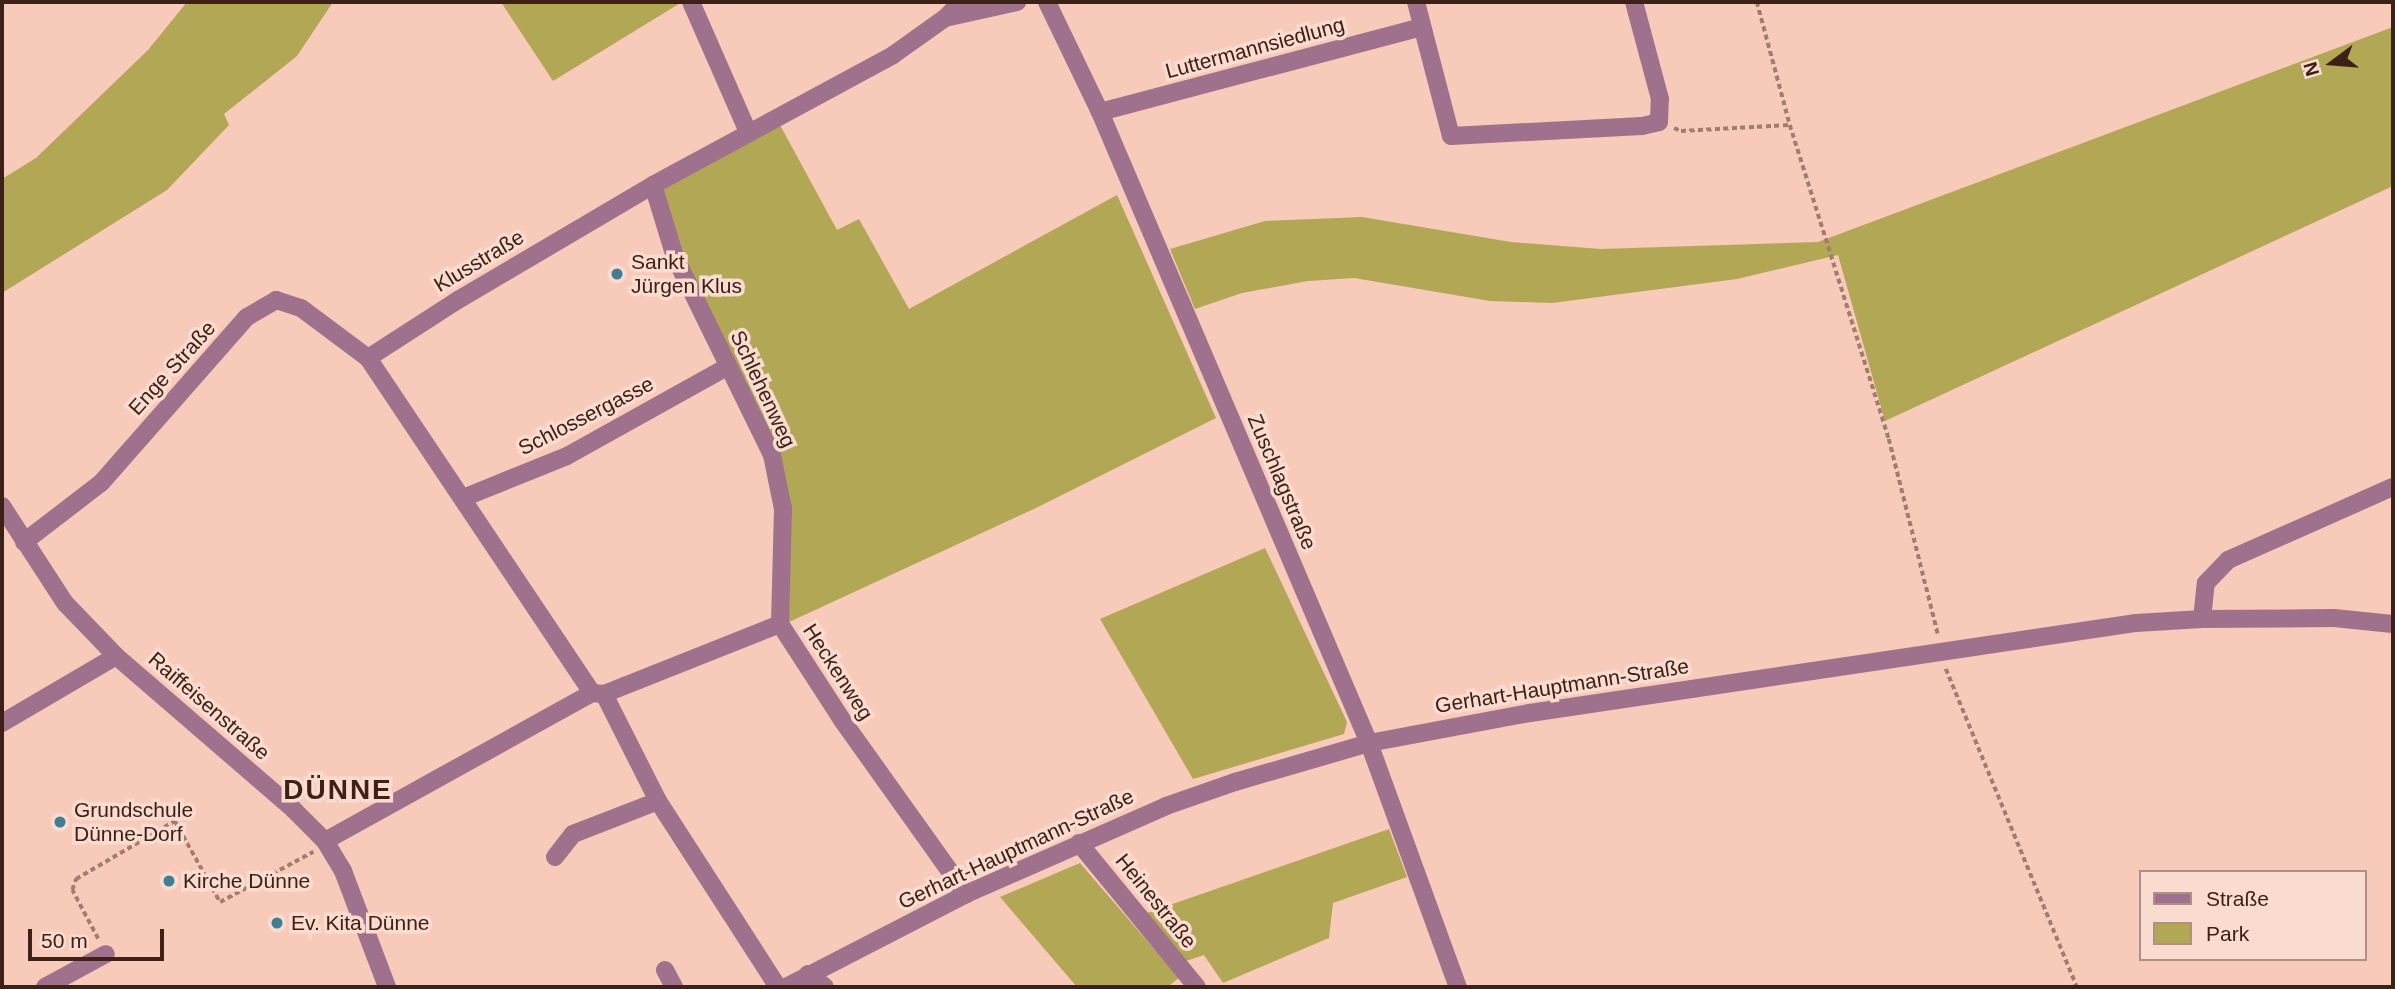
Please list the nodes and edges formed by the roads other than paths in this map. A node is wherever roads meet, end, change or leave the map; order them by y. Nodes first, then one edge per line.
1 (691, 2) edge
2 (961, 2) edge
3 (1017, 2) edge
4 (1047, 2) edge
5 (1416, 2) edge
6 (1634, 2) edge
7 (945, 18) junction
8 (1422, 27) junction
9 (1100, 112) junction
10 (748, 132) junction
11 (653, 185) junction
12 (368, 358) junction
13 (727, 367) junction
14 (2393, 487) edge
15 (463, 498) junction
16 (2, 506) edge
17 (24, 542) junction
18 (2202, 619) junction
19 (780, 624) junction
20 (2393, 624) edge
21 (116, 656) junction
22 (598, 694) junction
23 (2, 723) edge
24 (1369, 743) junction
25 (658, 801) junction
26 (325, 841) junction
27 (1079, 843) junction
28 (555, 857) dead end
29 (965, 894) junction
30 (106, 954) road end
31 (664, 970) dead end
32 (808, 974) junction
33 (45, 987) edge
34 (387, 987) edge
35 (674, 987) edge
36 (778, 987) edge
37 (786, 987) edge
38 (825, 987) edge
39 (1197, 987) edge
40 (1458, 987) edge

1 - 10 street
2 - 7 street, Klusstraße
3 - 7 street
4 - 9 street, Zuschlagstraße
5 - 8 street
6 - 8 street
7 - 10 street, Klusstraße
8 - 9 street, Luttermannsiedlung
9 - 24 street, Zuschlagstraße
10 - 11 street, Klusstraße
11 - 12 street, Klusstraße
11 - 13 street, Schlehenweg
12 - 15 street
12 - 17 street, Enge Straße
13 - 15 street, Schlossergasse
13 - 19 street, Schlehenweg
14 - 18 street
15 - 22 street
16 - 17 street, Raiffeisenstraße
17 - 21 street, Raiffeisenstraße
18 - 20 street, Gerhart-Hauptmann-Straße
18 - 24 street, Gerhart-Hauptmann-Straße
19 - 22 street, Heckenweg
19 - 29 street, Heckenweg
21 - 23 street
21 - 26 street, Raiffeisenstraße
22 - 25 street
22 - 26 street
24 - 27 street, Gerhart-Hauptmann-Straße
24 - 40 street, Zuschlagstraße
25 - 28 street
25 - 36 street
26 - 34 street, Raiffeisenstraße
27 - 29 street, Gerhart-Hauptmann-Straße
27 - 39 street, Heinestraße
29 - 32 street, Gerhart-Hauptmann-Straße
30 - 33 street
31 - 35 street
32 - 37 street, Gerhart-Hauptmann-Straße
32 - 38 street

